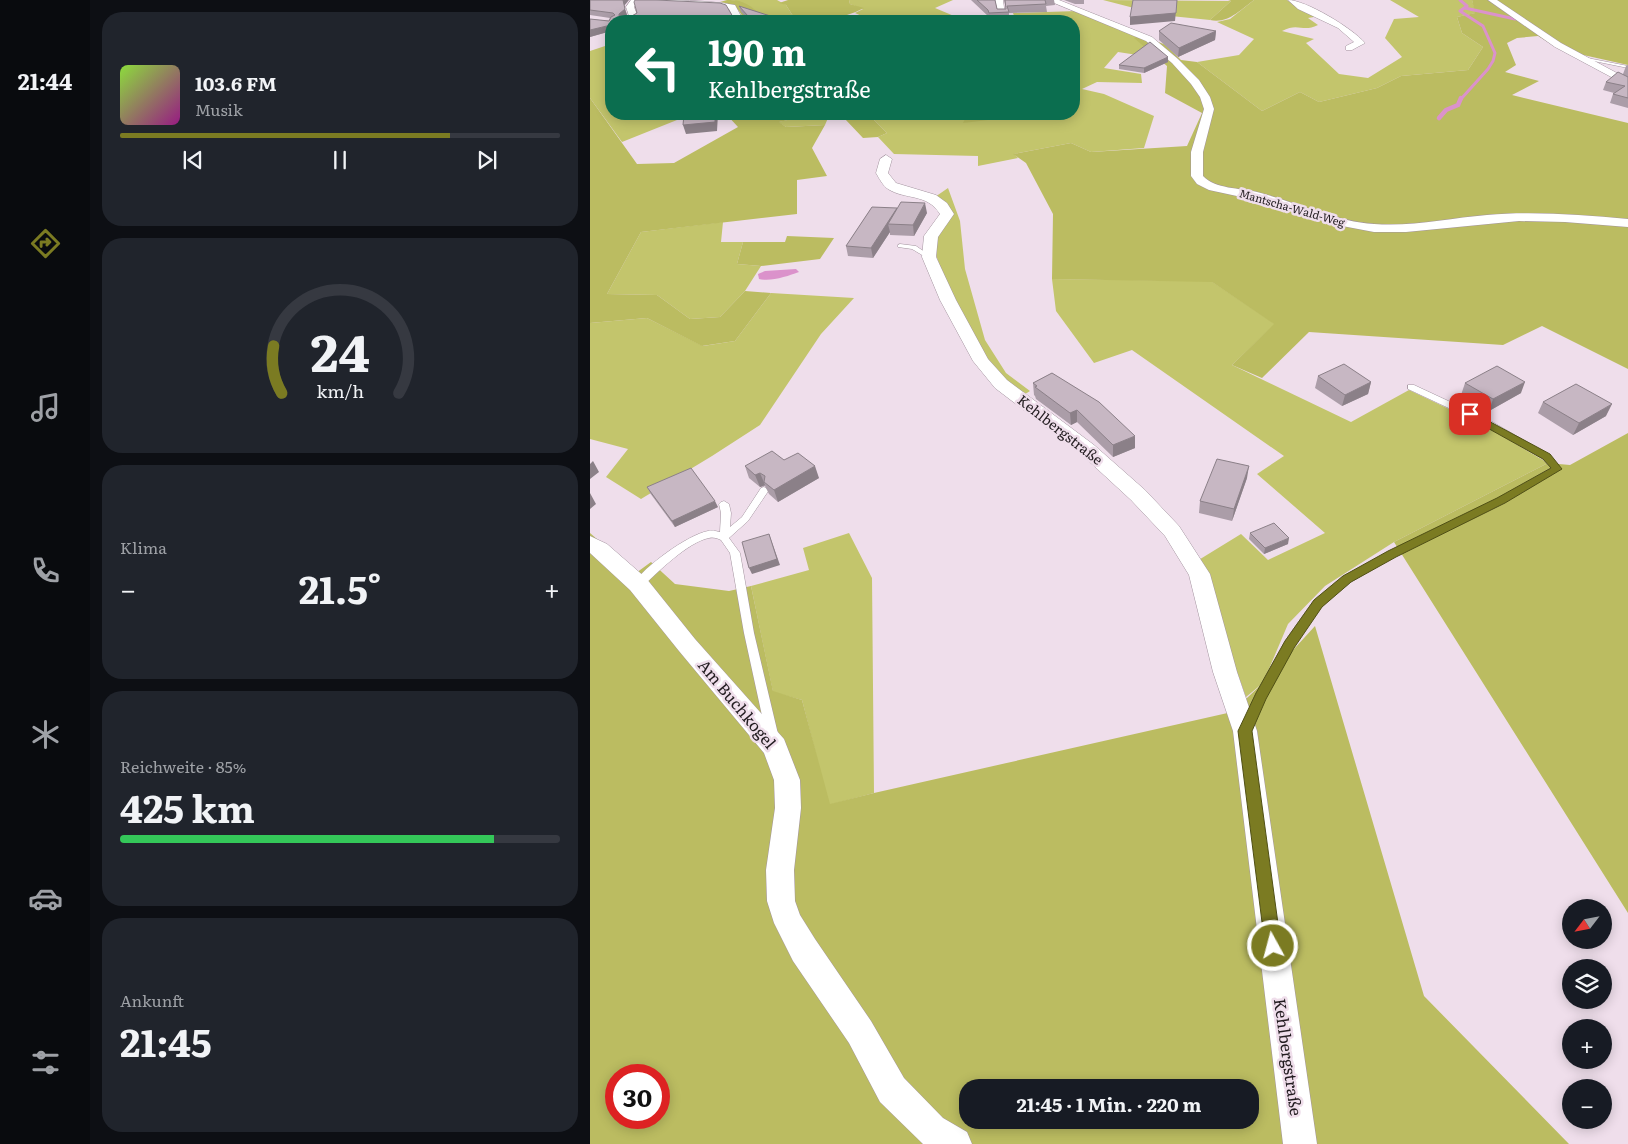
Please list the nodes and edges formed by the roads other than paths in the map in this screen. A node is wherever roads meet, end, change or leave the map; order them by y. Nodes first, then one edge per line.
1 (636, 0) edge
2 (648, 0) edge
3 (999, 0) edge
4 (1051, 0) edge
5 (1292, 0) edge
6 (1492, 0) edge
7 (1002, 13) edge
8 (633, 15) edge
9 (736, 15) edge
10 (1349, 48) dead end
11 (1576, 56) junction
12 (1628, 68) edge
13 (1628, 83) edge
14 (886, 159) dead end
15 (1628, 223) edge
16 (900, 246) dead end
17 (929, 257) junction
18 (1411, 387) dead end
19 (764, 490) edge
20 (724, 504) dead end
21 (724, 537) junction
22 (590, 543) edge
23 (638, 584) junction
24 (1245, 731) junction
25 (776, 747) junction
26 (955, 1144) edge
27 (1300, 1144) edge

1 - 8 street
2 - 9 street
3 - 7 street
4 - 15 street, Mantscha-Wald-Weg
5 - 10 street
6 - 11 street
11 - 12 lane
11 - 13 street
14 - 17 street
16 - 17 lane
17 - 24 street, Kehlbergstraße
18 - 24 lane
19 - 21 lane
20 - 21 lane
21 - 23 lane
21 - 25 lane
22 - 23 street, Am Buchkogel
23 - 25 street, Am Buchkogel
24 - 27 street, Kehlbergstraße
25 - 26 street, Am Buchkogel

